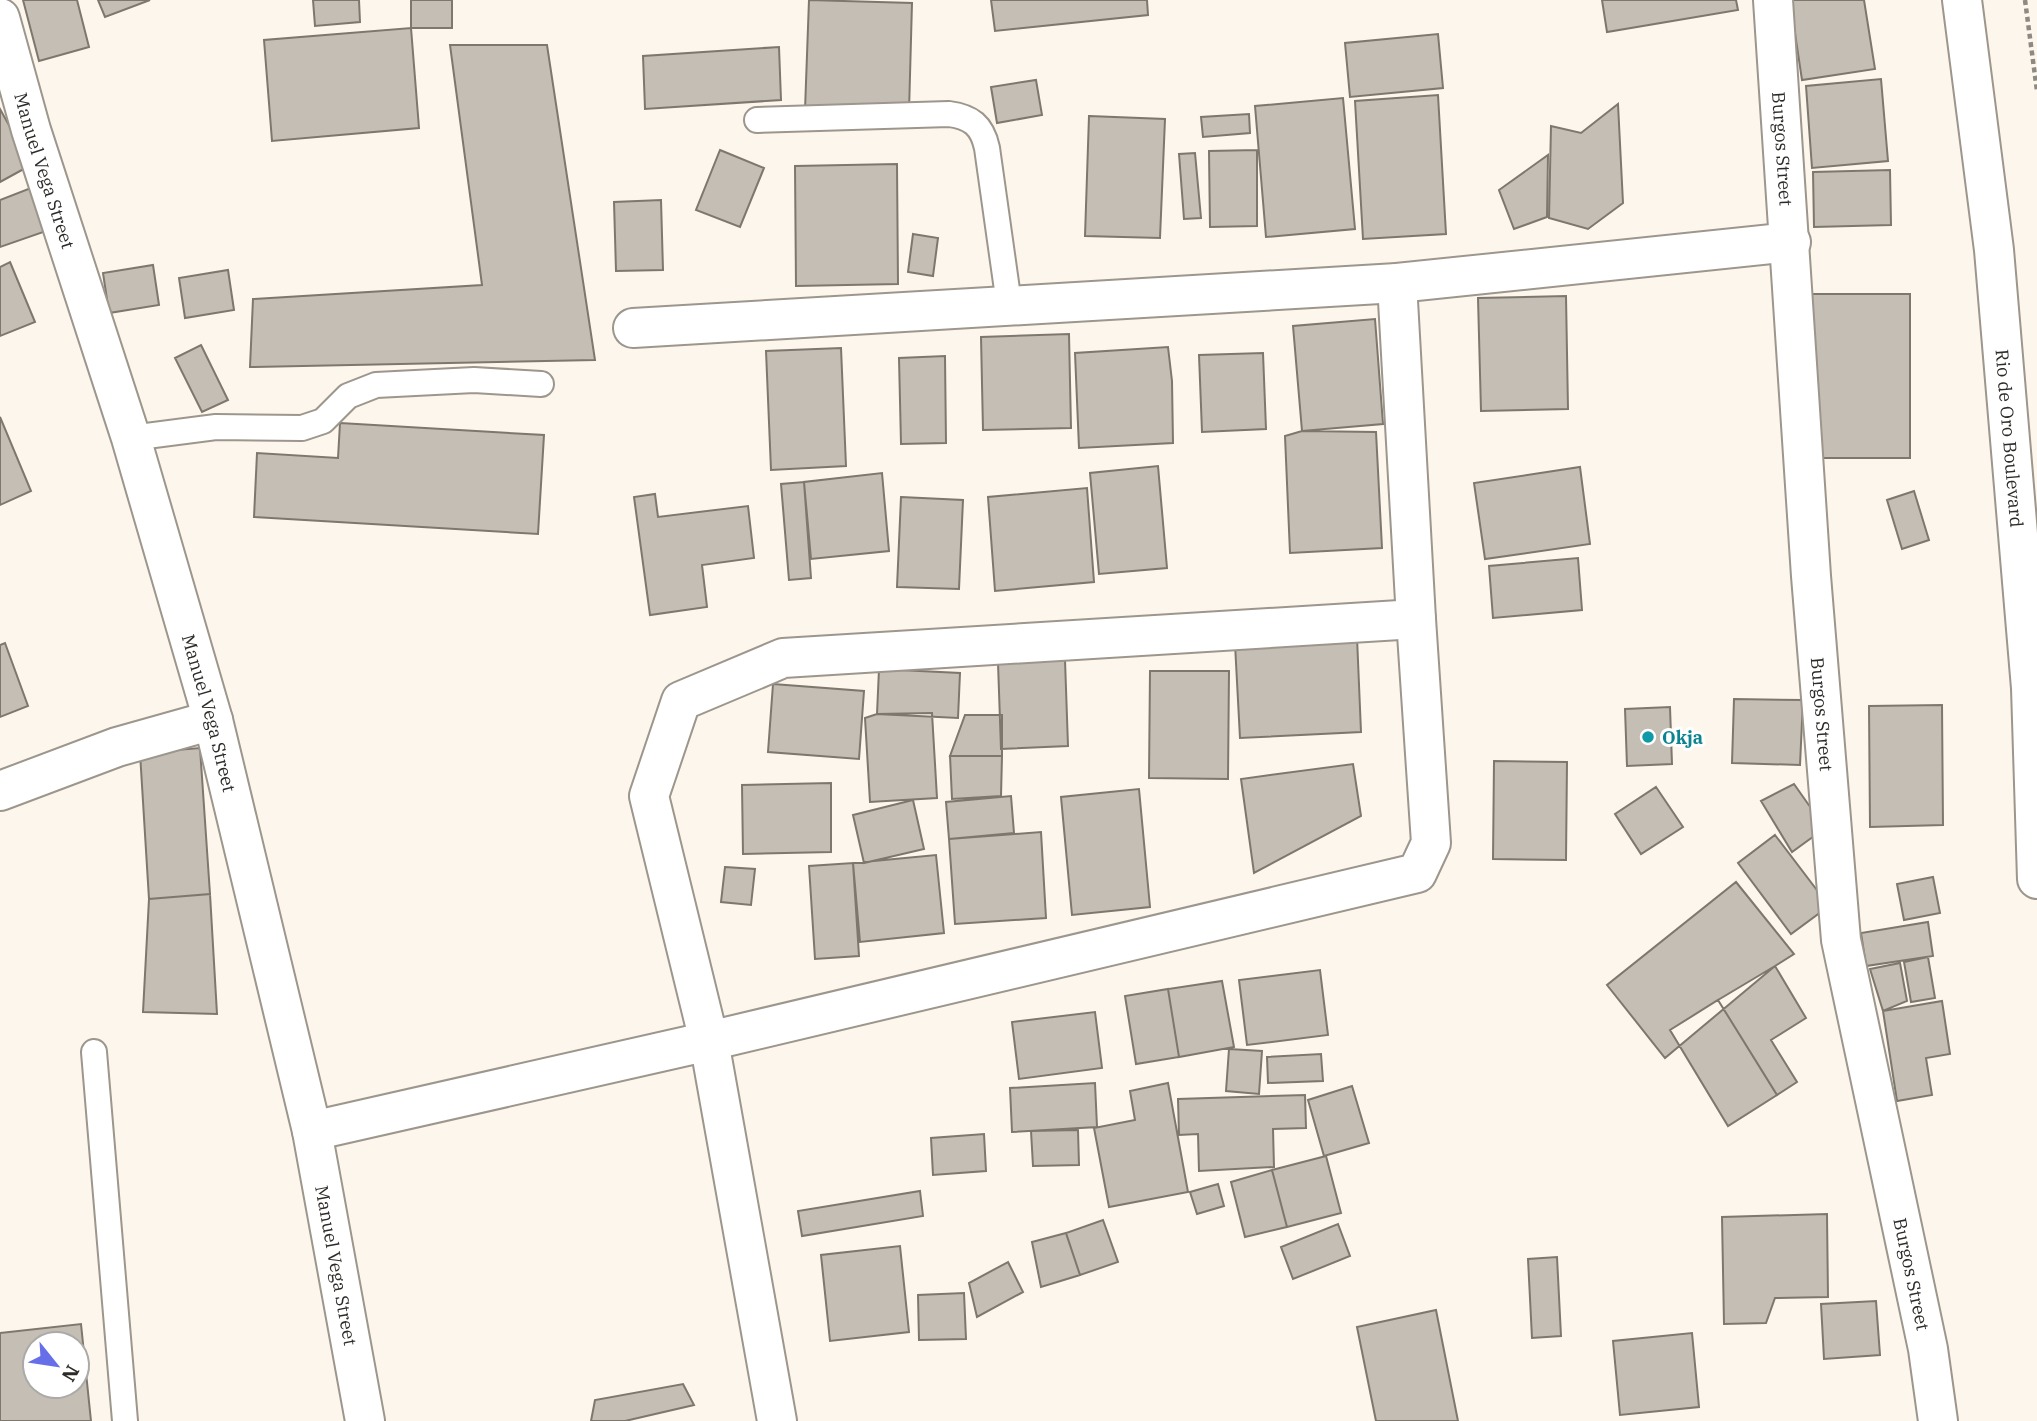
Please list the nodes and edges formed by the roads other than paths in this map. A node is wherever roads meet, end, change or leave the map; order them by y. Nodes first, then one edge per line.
1 (1773, 0) edge
2 (1962, 0) edge
3 (0, 22) edge
4 (758, 120) dead end
5 (1791, 242) junction
6 (1397, 283) junction
7 (1009, 304) junction
8 (633, 328) dead end
9 (541, 384) dead end
10 (131, 438) junction
11 (1416, 619) junction
12 (213, 720) junction
13 (0, 791) edge
14 (2037, 879) edge
15 (709, 1041) junction
16 (94, 1052) dead end
17 (312, 1131) junction
18 (1928, 1420) edge
19 (125, 1421) edge
20 (365, 1421) edge
21 (776, 1421) edge

1 - 5 street, Burgos Street
2 - 14 street, Rio de Oro Boulevard
3 - 10 street, Manuel Vega Street
4 - 7 lane
5 - 6 street
5 - 18 street, Burgos Street
6 - 7 street
6 - 11 street
7 - 8 street
9 - 10 lane
10 - 12 street, Manuel Vega Street
11 - 15 street
11 - 15 street
12 - 13 street
12 - 17 street, Manuel Vega Street
15 - 17 street
15 - 21 street
16 - 19 lane
17 - 20 street, Manuel Vega Street

